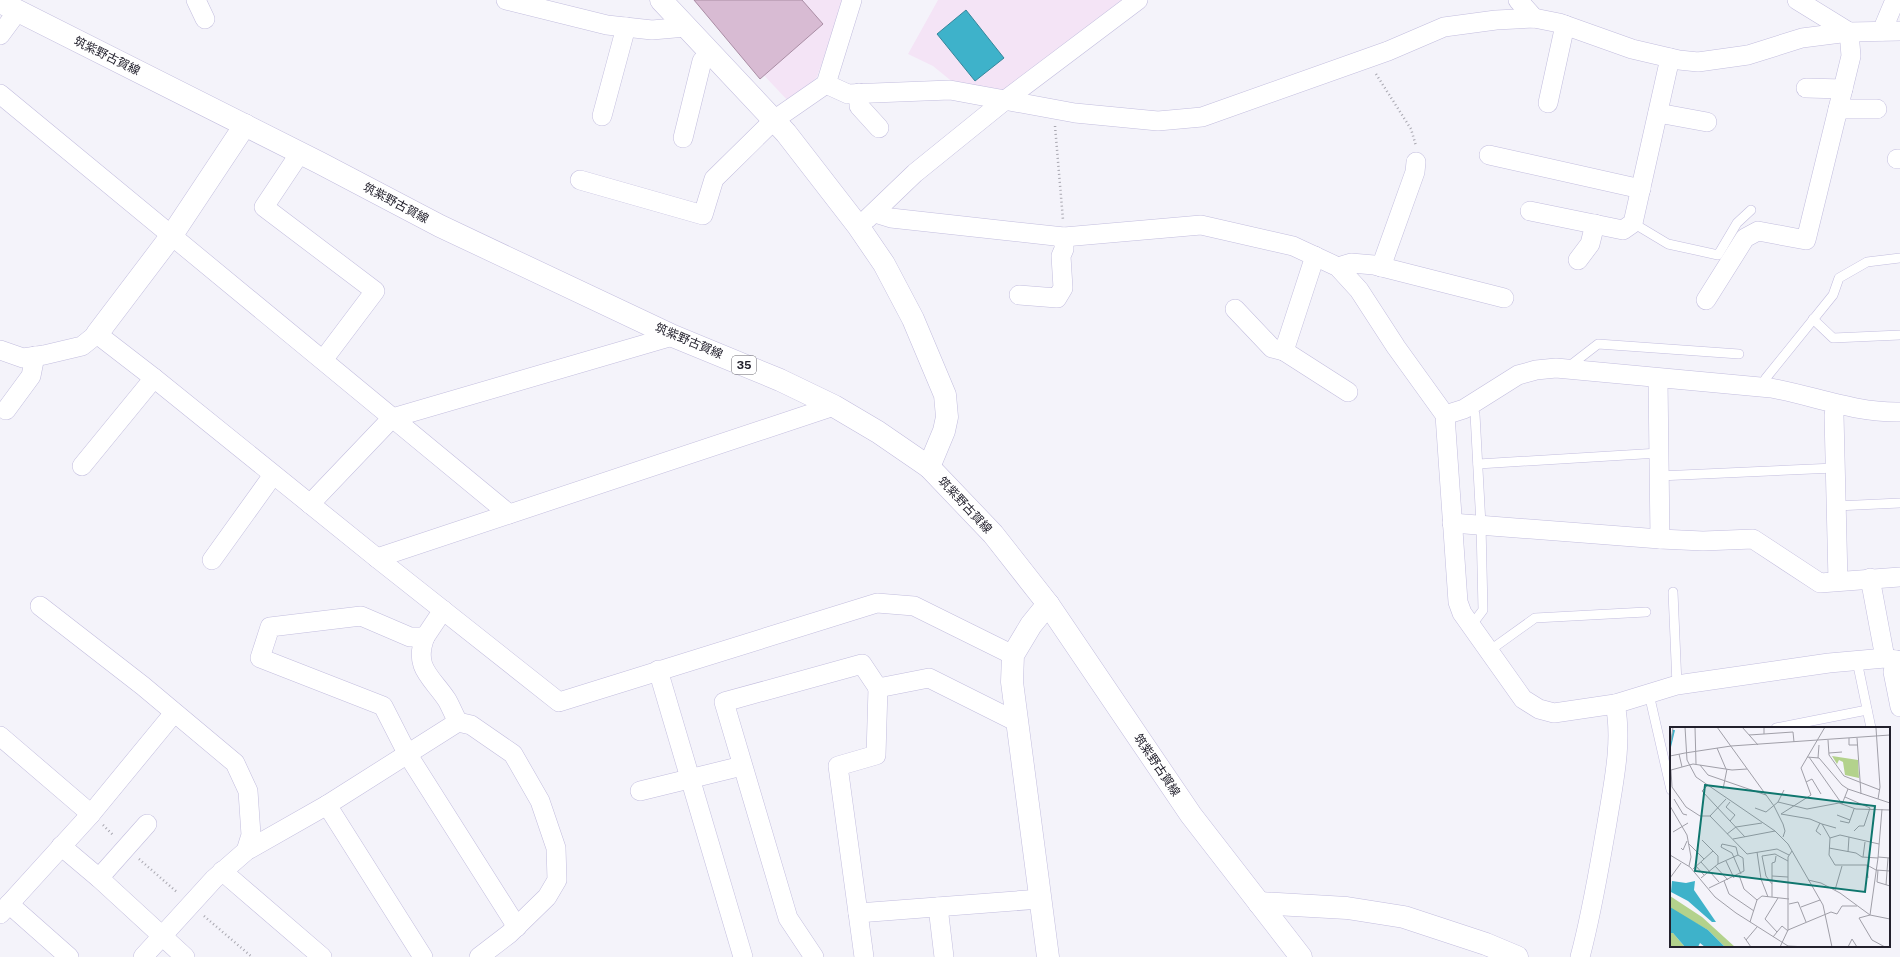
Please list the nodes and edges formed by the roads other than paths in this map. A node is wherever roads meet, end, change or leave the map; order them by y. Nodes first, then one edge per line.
1 (196, 0) edge
2 (506, 0) edge
3 (661, 0) edge
4 (852, 0) edge
5 (1138, 0) edge
6 (1518, 0) edge
7 (1797, 0) edge
8 (1895, 0) edge
9 (9, 7) edge
10 (1536, 9) edge
11 (205, 19) dead end
12 (1565, 25) junction
13 (626, 27) junction
14 (686, 27) junction
15 (1891, 31) edge
16 (1849, 32) junction
17 (0, 35) edge
18 (710, 53) junction
19 (1670, 58) junction
20 (826, 84) junction
21 (1806, 88) dead end
22 (1843, 89) junction
23 (859, 93) junction
24 (0, 94) edge
25 (1004, 101) junction
26 (1548, 103) dead end
27 (1877, 108) dead end
28 (1838, 109) junction
29 (1658, 113) junction
30 (602, 116) dead end
31 (774, 120) junction
32 (1707, 122) dead end
33 (245, 125) junction
34 (879, 128) dead end
35 (683, 138) dead end
36 (300, 153) junction
37 (1489, 155) dead end
38 (1416, 162) road end
39 (580, 180) dead end
40 (1640, 189) junction
41 (1751, 210) dead end
42 (1530, 211) dead end
43 (875, 213) junction
44 (1633, 223) junction
45 (1595, 224) junction
46 (858, 226) junction
47 (172, 235) junction
48 (1064, 237) junction
49 (1315, 256) junction
50 (1900, 258) edge
51 (1578, 260) dead end
52 (1338, 267) junction
53 (1381, 267) junction
54 (1019, 295) dead end
55 (1504, 298) dead end
56 (1706, 300) dead end
57 (1235, 309) dead end
58 (1813, 319) junction
59 (97, 334) junction
60 (1900, 335) edge
61 (673, 336) junction
62 (0, 350) edge
63 (1284, 351) junction
64 (1739, 354) dead end
65 (35, 356) junction
66 (323, 360) junction
67 (1566, 369) junction
68 (154, 378) junction
69 (1658, 378) junction
70 (1761, 387) junction
71 (1348, 392) dead end
72 (1471, 405) junction
73 (1836, 405) junction
74 (834, 406) junction
75 (6, 410) dead end
76 (1900, 412) edge
77 (1445, 415) junction
78 (392, 418) junction
79 (1659, 453) junction
80 (1478, 464) junction
81 (82, 466) dead end
82 (929, 467) junction
83 (1835, 468) junction
84 (274, 475) junction
85 (1659, 476) junction
86 (1900, 503) edge
87 (310, 504) junction
88 (1836, 506) junction
89 (509, 514) junction
90 (1452, 523) junction
91 (1481, 525) junction
92 (1660, 539) junction
93 (377, 558) junction
94 (212, 560) dead end
95 (1900, 577) edge
96 (1870, 578) junction
97 (1838, 581) junction
98 (1673, 592) dead end
99 (1048, 604) junction
100 (40, 606) dead end
101 (443, 610) junction
102 (1646, 612) dead end
103 (1471, 626) junction
104 (424, 637) junction
105 (1489, 651) junction
106 (1013, 655) junction
107 (1893, 660) edge
108 (1857, 661) junction
109 (658, 670) junction
110 (1676, 685) junction
111 (878, 688) junction
112 (1649, 694) junction
113 (1615, 704) junction
114 (1900, 707) edge
115 (1867, 710) junction
116 (174, 713) junction
117 (1011, 719) dead end
118 (458, 722) junction
119 (1781, 727) edge
120 (1871, 727) edge
121 (0, 736) edge
122 (408, 755) junction
123 (742, 766) junction
124 (690, 779) junction
125 (1670, 786) edge
126 (640, 791) dead end
127 (327, 805) junction
128 (91, 814) junction
129 (147, 824) dead end
130 (61, 846) junction
131 (246, 850) junction
132 (222, 871) junction
133 (99, 878) junction
134 (1040, 899) junction
135 (1259, 903) junction
136 (938, 907) junction
137 (4, 909) edge
138 (858, 913) junction
139 (517, 927) junction
140 (162, 938) junction
141 (500, 951) edge
142 (69, 957) edge
143 (143, 957) edge
144 (184, 957) edge
145 (322, 957) edge
146 (423, 957) edge
147 (479, 957) edge
148 (743, 957) edge
149 (814, 957) edge
150 (864, 957) edge
151 (944, 957) edge
152 (1048, 957) edge
153 (1301, 957) edge
154 (1517, 957) edge
155 (1580, 957) edge

1 - 11 street
2 - 13 street
3 - 14 main road
4 - 20 street
5 - 25 street
6 - 10 street
7 - 16 street
8 - 15 street
9 - 17 street
9 - 33 main road, 筑紫野古賀線 / 35
10 - 12 street
10 - 25 street
12 - 19 street
12 - 26 street
13 - 14 street
13 - 30 street
14 - 18 main road
15 - 16 street
16 - 19 street
16 - 22 street
18 - 31 main road
18 - 35 street
19 - 29 street
20 - 23 street
20 - 31 street
21 - 22 street
22 - 28 street
23 - 25 street
23 - 34 street
24 - 47 street
25 - 43 street
27 - 28 street
28 - 56 street
29 - 32 street
29 - 40 street
31 - 39 street
31 - 46 main road
33 - 36 main road, 筑紫野古賀線 / 35
33 - 47 main road
36 - 61 main road, 筑紫野古賀線 / 35
36 - 66 street
37 - 40 street
38 - 53 street
40 - 44 street
41 - 44 lane
42 - 45 street
43 - 46 street
43 - 48 street
44 - 45 street
45 - 51 street
46 - 82 main road
47 - 59 main road
47 - 66 street
48 - 49 street
48 - 54 street
49 - 52 street
49 - 63 street
50 - 58 lane
52 - 53 street
52 - 77 street
53 - 55 street
57 - 63 street
58 - 60 lane
58 - 70 lane
59 - 65 street
59 - 68 street
61 - 74 main road, 筑紫野古賀線 / 35
61 - 78 street
62 - 65 street
63 - 71 street
64 - 67 lane
65 - 75 street
66 - 78 street
67 - 69 street
67 - 72 street
68 - 81 street
68 - 84 street
69 - 70 street
69 - 79 street
70 - 73 street
72 - 77 street
72 - 80 lane
73 - 76 street
73 - 83 street
74 - 82 main road, 筑紫野古賀線 / 35
74 - 89 street
77 - 90 street
78 - 87 street
78 - 89 street
79 - 80 lane
79 - 85 street
80 - 91 lane
82 - 99 main road, 筑紫野古賀線 / 35
83 - 85 lane
83 - 88 street
84 - 87 street
84 - 94 street
85 - 92 street
86 - 88 lane
87 - 93 street
88 - 97 street
89 - 93 street
90 - 91 street
90 - 103 street
91 - 92 street
91 - 103 lane
92 - 97 street
93 - 101 street
95 - 96 street
96 - 97 street
96 - 107 street
98 - 110 lane
99 - 106 main road
99 - 135 main road, 筑紫野古賀線 / 35
100 - 116 street
101 - 104 street
101 - 109 street
102 - 105 lane
103 - 105 street
104 - 118 street
104 - 122 street
105 - 113 street
106 - 109 street
106 - 134 main road
107 - 108 street
107 - 114 street
108 - 110 street
108 - 115 lane
109 - 124 street
110 - 112 street
111 - 117 street
111 - 123 street
111 - 138 street
112 - 113 street
112 - 125 lane
113 - 155 street
115 - 119 lane
115 - 120 lane
116 - 128 street
116 - 131 street
118 - 122 street
118 - 139 street
121 - 128 street
122 - 127 street
122 - 139 street
123 - 124 street
123 - 149 street
124 - 126 street
124 - 148 street
127 - 131 street
127 - 146 street
128 - 130 street
129 - 133 street
130 - 133 street
130 - 137 street
131 - 132 street
132 - 140 street
132 - 145 street
133 - 140 street
134 - 136 street
134 - 152 main road
135 - 153 main road, 筑紫野古賀線 / 35
135 - 154 main road
136 - 138 street
136 - 151 street
137 - 142 street
138 - 150 street
139 - 141 street
140 - 143 street
140 - 144 street
141 - 147 street

